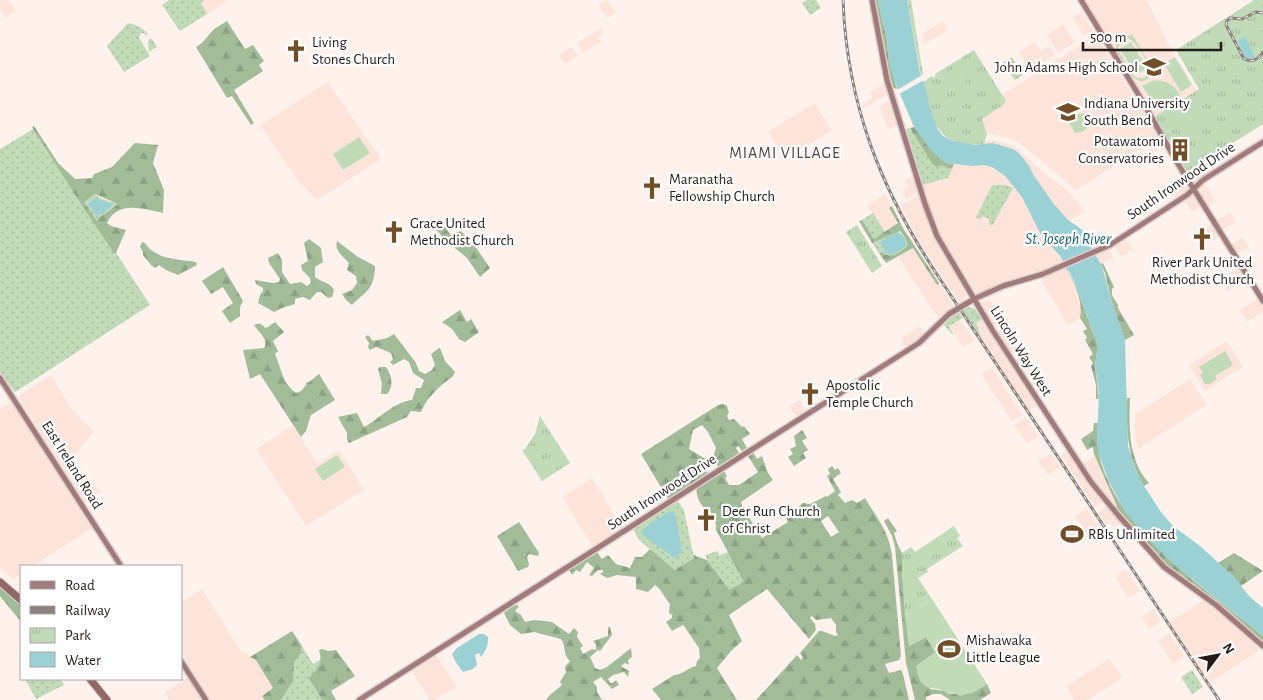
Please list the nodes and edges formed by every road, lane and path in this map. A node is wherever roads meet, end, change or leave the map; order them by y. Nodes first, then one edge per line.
1 (872, 0) edge
2 (1079, 0) edge
3 (1263, 142) edge
4 (1193, 190) junction
5 (974, 299) junction
6 (1263, 301) edge
7 (0, 378) edge
8 (120, 565) edge
9 (0, 577) edge
10 (0, 582) edge
11 (20, 593) edge
12 (20, 599) edge
13 (1263, 646) edge
14 (182, 663) edge
15 (86, 680) edge
16 (91, 680) edge
17 (96, 690) junction
18 (101, 700) edge
19 (107, 700) edge
20 (206, 700) edge
21 (358, 700) edge

1 - 5 main road, Lincoln Way West
2 - 4 main road
3 - 4 main road, South Ironwood Drive
4 - 5 main road, South Ironwood Drive
4 - 6 main road
5 - 13 main road, Lincoln Way West
5 - 21 main road, South Ironwood Drive
7 - 8 main road, East Ireland Road
9 - 11 highway
10 - 12 highway
14 - 20 main road
15 - 17 highway
16 - 17 highway
17 - 18 highway
17 - 19 highway

